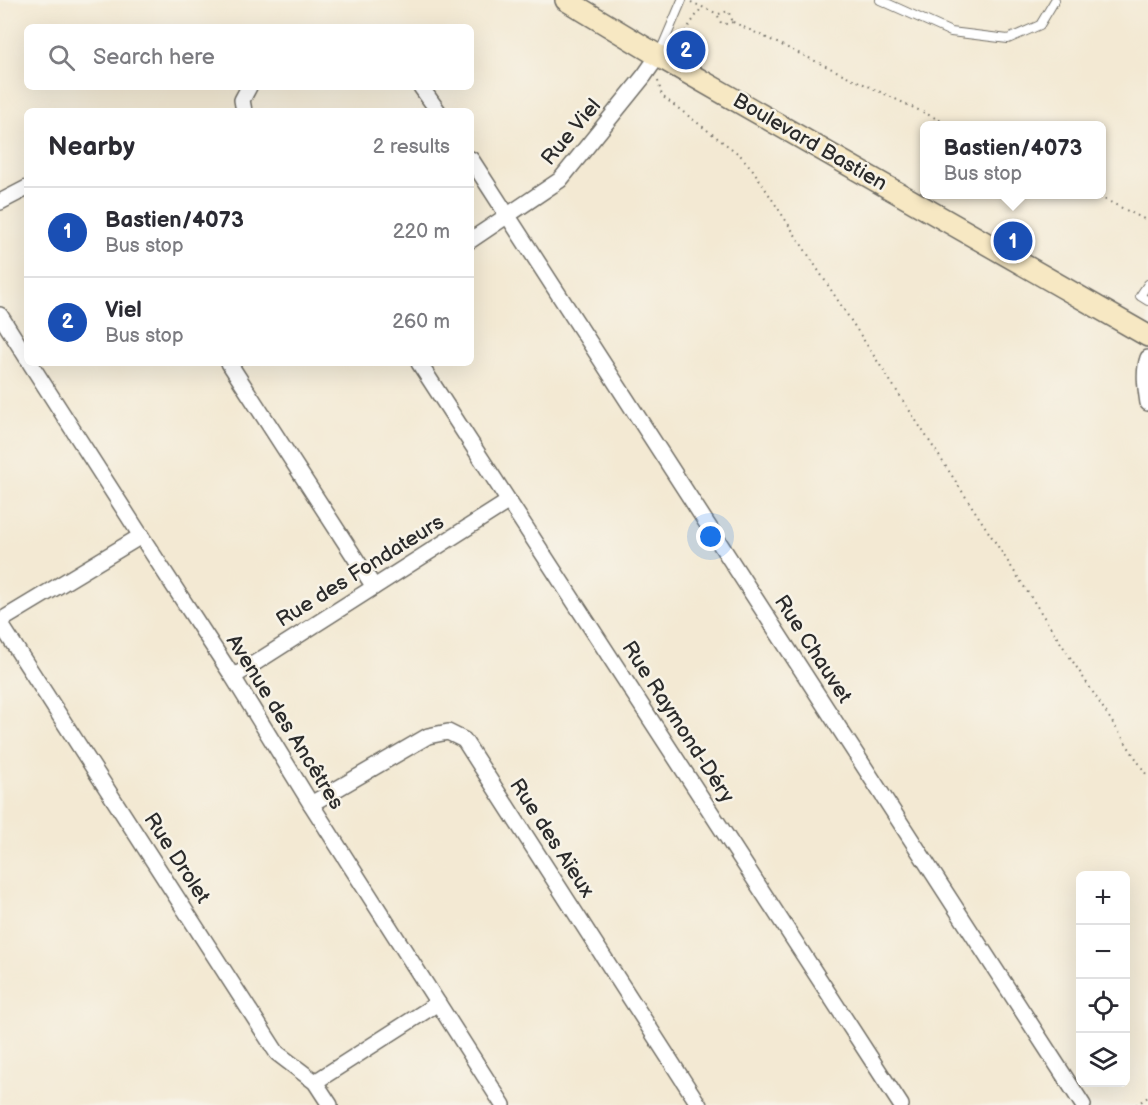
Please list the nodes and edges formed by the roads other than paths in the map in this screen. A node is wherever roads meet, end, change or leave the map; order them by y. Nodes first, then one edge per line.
1 (566, 0) edge
2 (880, 0) edge
3 (1055, 0) edge
4 (686, 1) edge
5 (663, 58) junction
6 (247, 90) edge
7 (423, 90) edge
8 (243, 108) edge
9 (436, 108) edge
10 (474, 164) edge
11 (24, 190) edge
12 (0, 202) edge
13 (507, 216) junction
14 (474, 238) edge
15 (1148, 284) edge
16 (1148, 301) edge
17 (0, 315) edge
18 (1148, 336) edge
19 (24, 353) edge
20 (1148, 358) edge
21 (32, 366) edge
22 (231, 366) edge
23 (421, 366) edge
24 (1148, 403) edge
25 (509, 501) junction
26 (141, 536) junction
27 (375, 587) junction
28 (0, 622) edge
29 (233, 677) junction
30 (311, 804) junction
31 (438, 1003) junction
32 (315, 1082) junction
33 (330, 1105) edge
34 (503, 1105) edge
35 (699, 1105) edge
36 (901, 1105) edge
37 (1083, 1105) edge

1 - 5 main road, Boulevard Bastien
2 - 3 lane
4 - 5 lane
5 - 13 street, Rue Viel
5 - 18 main road, Boulevard Bastien
6 - 8 street
7 - 9 street
10 - 13 street
11 - 12 street
13 - 14 street, Rue Viel
13 - 37 street, Rue Chauvet
15 - 16 lane
17 - 19 street
20 - 24 street
21 - 26 street, Avenue des Ancêtres
22 - 27 street
23 - 25 street, Rue Raymond-Déry
25 - 27 street, Rue des Fondateurs
25 - 36 street, Rue Raymond-Déry
26 - 28 street
26 - 29 street, Avenue des Ancêtres
27 - 29 street, Rue des Fondateurs
28 - 32 street, Rue Drolet
29 - 30 street, Avenue des Ancêtres
30 - 31 street, Avenue des Ancêtres
30 - 35 street, Rue des Aïeux
31 - 32 street
31 - 34 street, Avenue des Ancêtres
32 - 33 street, Rue Drolet

